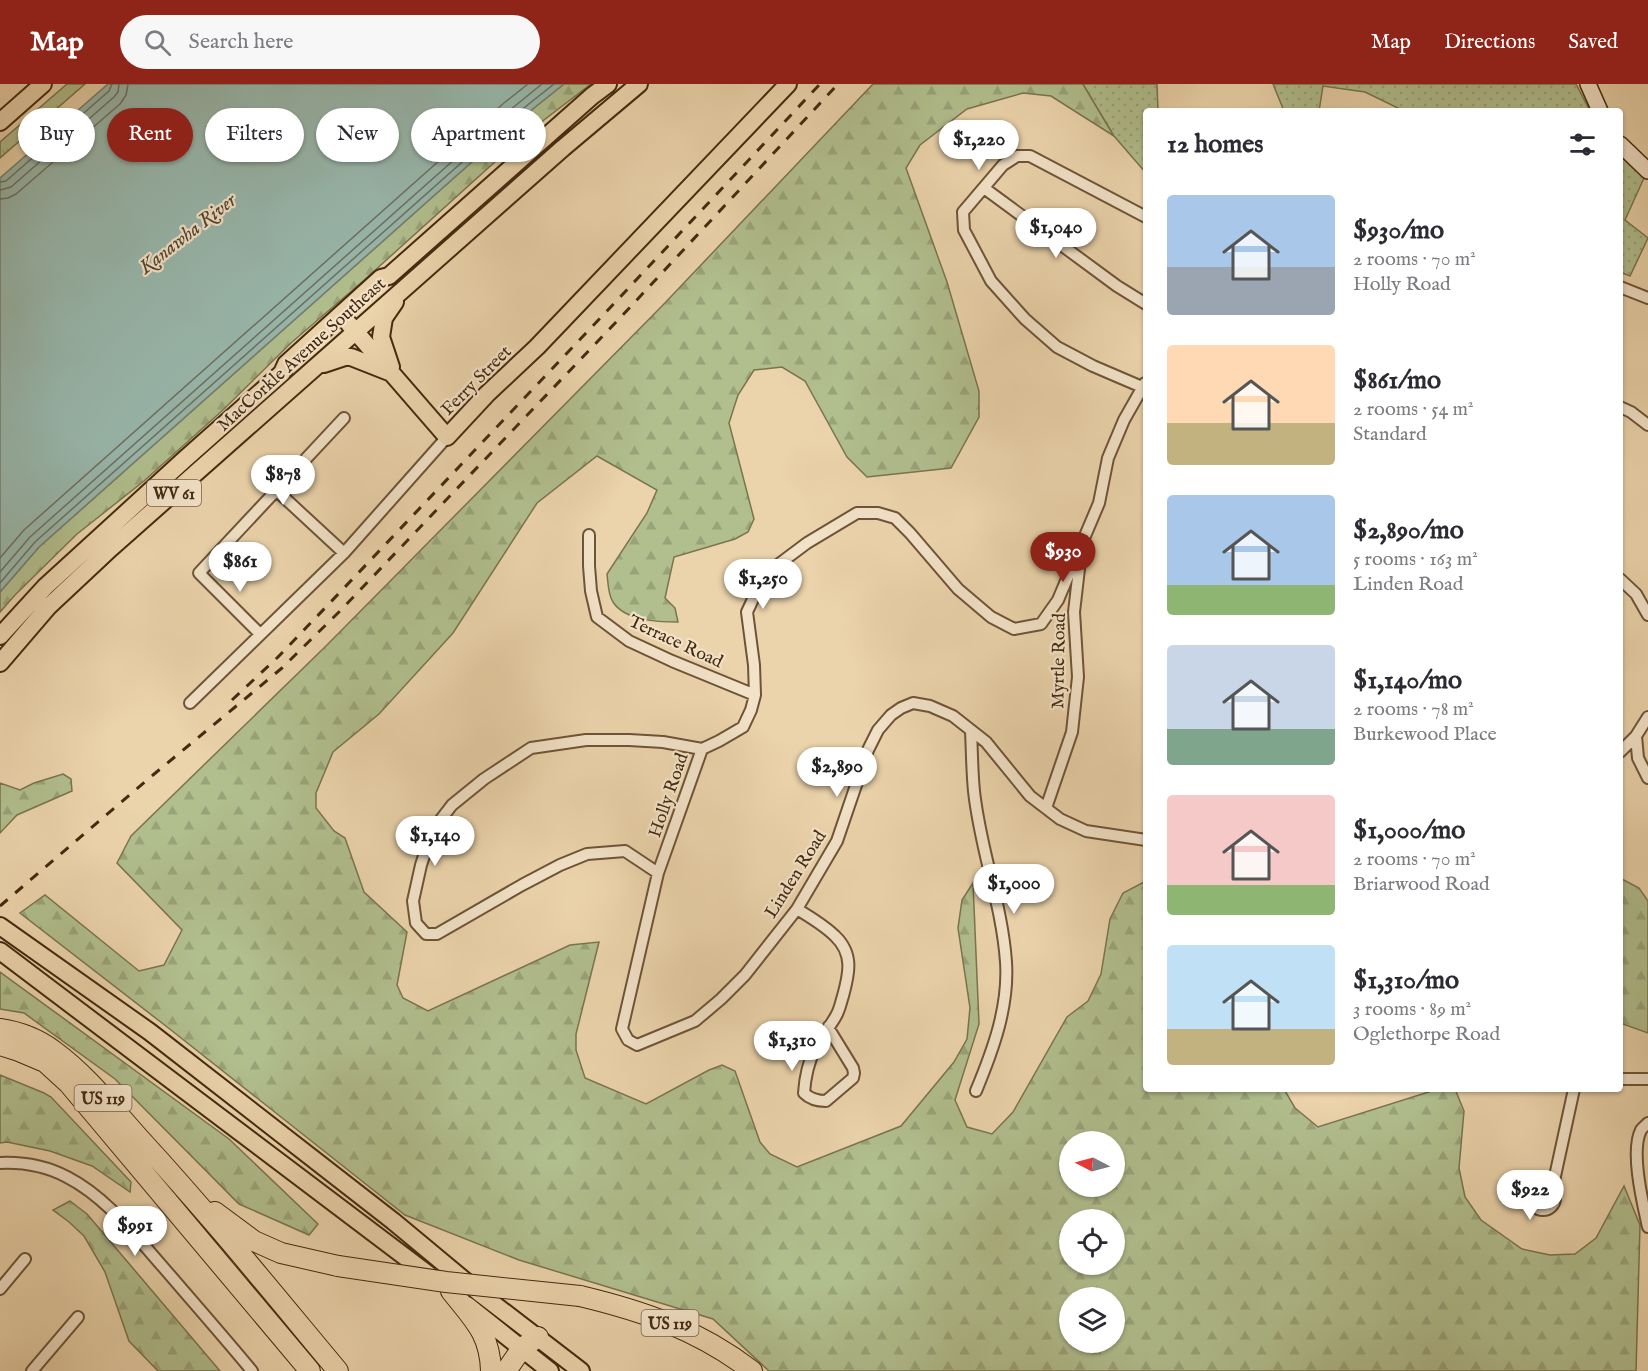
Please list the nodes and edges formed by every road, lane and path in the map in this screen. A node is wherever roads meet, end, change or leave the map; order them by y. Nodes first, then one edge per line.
1 (43, 84) edge
2 (608, 84) edge
3 (639, 84) edge
4 (788, 84) edge
5 (1588, 84) edge
6 (1599, 108) edge
7 (0, 122) edge
8 (1623, 147) edge
9 (1648, 171) edge
10 (984, 188) junction
11 (1143, 215) edge
12 (388, 276) junction
13 (404, 288) junction
14 (1623, 288) edge
15 (1623, 294) edge
16 (1648, 298) edge
17 (1143, 302) edge
18 (351, 325) junction
19 (314, 368) junction
20 (282, 373) junction
21 (393, 374) junction
22 (1143, 384) edge
23 (1143, 386) edge
24 (1623, 408) edge
25 (344, 418) dead end
26 (1648, 425) edge
27 (447, 437) junction
28 (277, 491) junction
29 (589, 535) dead end
30 (1082, 543) junction
31 (344, 553) junction
32 (1623, 582) edge
33 (1648, 615) edge
34 (260, 634) junction
35 (0, 636) edge
36 (0, 663) edge
37 (754, 695) junction
38 (190, 703) dead end
39 (1648, 717) edge
40 (971, 731) junction
41 (1636, 736) junction
42 (702, 748) junction
43 (1623, 749) edge
44 (1648, 778) edge
45 (1046, 808) junction
46 (1143, 840) edge
47 (658, 873) junction
48 (797, 909) junction
49 (0, 926) edge
50 (0, 951) edge
51 (829, 1026) junction
52 (0, 1029) edge
53 (0, 1045) edge
54 (637, 1045) joint
55 (1623, 1079) edge
56 (1648, 1079) edge
57 (976, 1091) dead end
58 (1573, 1092) edge
59 (1648, 1123) edge
60 (0, 1163) edge
61 (1552, 1190) dead end
62 (189, 1192) junction
63 (1648, 1227) edge
64 (25, 1259) dead end
65 (0, 1289) edge
66 (451, 1291) junction
67 (78, 1317) dead end
68 (530, 1347) junction
69 (32, 1371) edge
70 (252, 1371) edge
71 (310, 1371) edge
72 (338, 1371) edge
73 (491, 1371) edge
74 (506, 1371) edge
75 (518, 1371) edge
76 (550, 1371) edge
77 (581, 1371) edge
78 (752, 1371) edge

1 - 7 main road
2 - 12 main road, MacCorkle Avenue Southeast / WV 61
3 - 13 main road, MacCorkle Avenue Southeast / WV 61
4 - 27 main road, Ferry Street
5 - 6 street
8 - 9 street
10 - 11 street
10 - 17 street
10 - 22 street
12 - 18 main road, MacCorkle Avenue Southeast / WV 61
12 - 20 main road, MacCorkle Avenue Southeast / WV 61
13 - 18 main road, MacCorkle Avenue Southeast / WV 61
13 - 21 main road
14 - 16 street
15 - 16 street
18 - 19 main road, MacCorkle Avenue Southeast / WV 61
18 - 20 main road, MacCorkle Avenue Southeast / WV 61
18 - 21 main road
19 - 21 main road
19 - 36 main road, MacCorkle Avenue Southeast / WV 61
20 - 35 main road, MacCorkle Avenue Southeast / WV 61
21 - 27 main road
23 - 30 street, Myrtle Road
24 - 26 street
25 - 28 street
27 - 31 street, Ferry Street
28 - 31 street
28 - 34 street
29 - 37 street, Terrace Road
30 - 37 street, Holly Road
30 - 45 street, Myrtle Road
31 - 34 street, Ferry Street
32 - 33 street
34 - 38 street, Ferry Street
37 - 42 street, Holly Road
39 - 41 street
40 - 45 street, Linden Road
40 - 48 street, Linden Road
40 - 57 street
41 - 43 street
41 - 44 street
42 - 47 street, Holly Road
42 - 47 street
45 - 46 street, Linden Road
47 - 54 street, Holly Road
48 - 51 street
48 - 54 street, Linden Road
49 - 68 main road
50 - 66 main road
51 - 51 street
52 - 62 highway, US 119
53 - 71 highway, US 119
55 - 56 street
58 - 61 street
59 - 63 street
60 - 70 street
62 - 72 highway
62 - 78 highway, US 119, bridge
64 - 65 street
66 - 68 main road
66 - 73 highway
67 - 69 street
68 - 74 highway
68 - 75 highway
68 - 76 main road
68 - 77 main road

